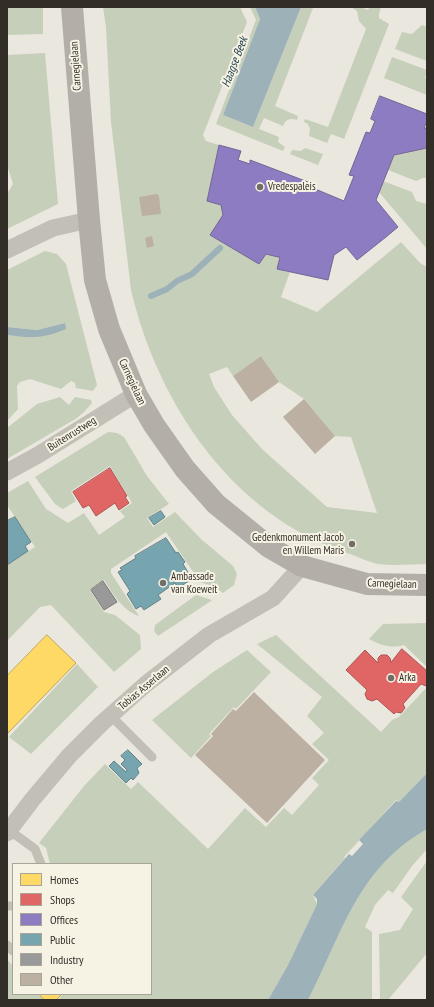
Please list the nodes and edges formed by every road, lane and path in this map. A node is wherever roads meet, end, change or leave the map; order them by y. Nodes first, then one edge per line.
1 (72, 7) edge
2 (89, 220) junction
3 (7, 250) edge
4 (136, 394) junction
5 (7, 472) edge
6 (302, 566) junction
7 (427, 585) edge
8 (111, 716) junction
9 (152, 757) dead end
10 (8, 832) edge
11 (41, 863) edge

1 - 2 main road, Carnegielaan
2 - 3 street
2 - 4 main road, Carnegielaan
4 - 5 street, Buitenrustweg
4 - 6 main road, Carnegielaan
6 - 7 main road, Carnegielaan
6 - 8 street, Tobias Asserlaan
8 - 9 lane
8 - 10 street, Tobias Asserlaan
10 - 11 lane

